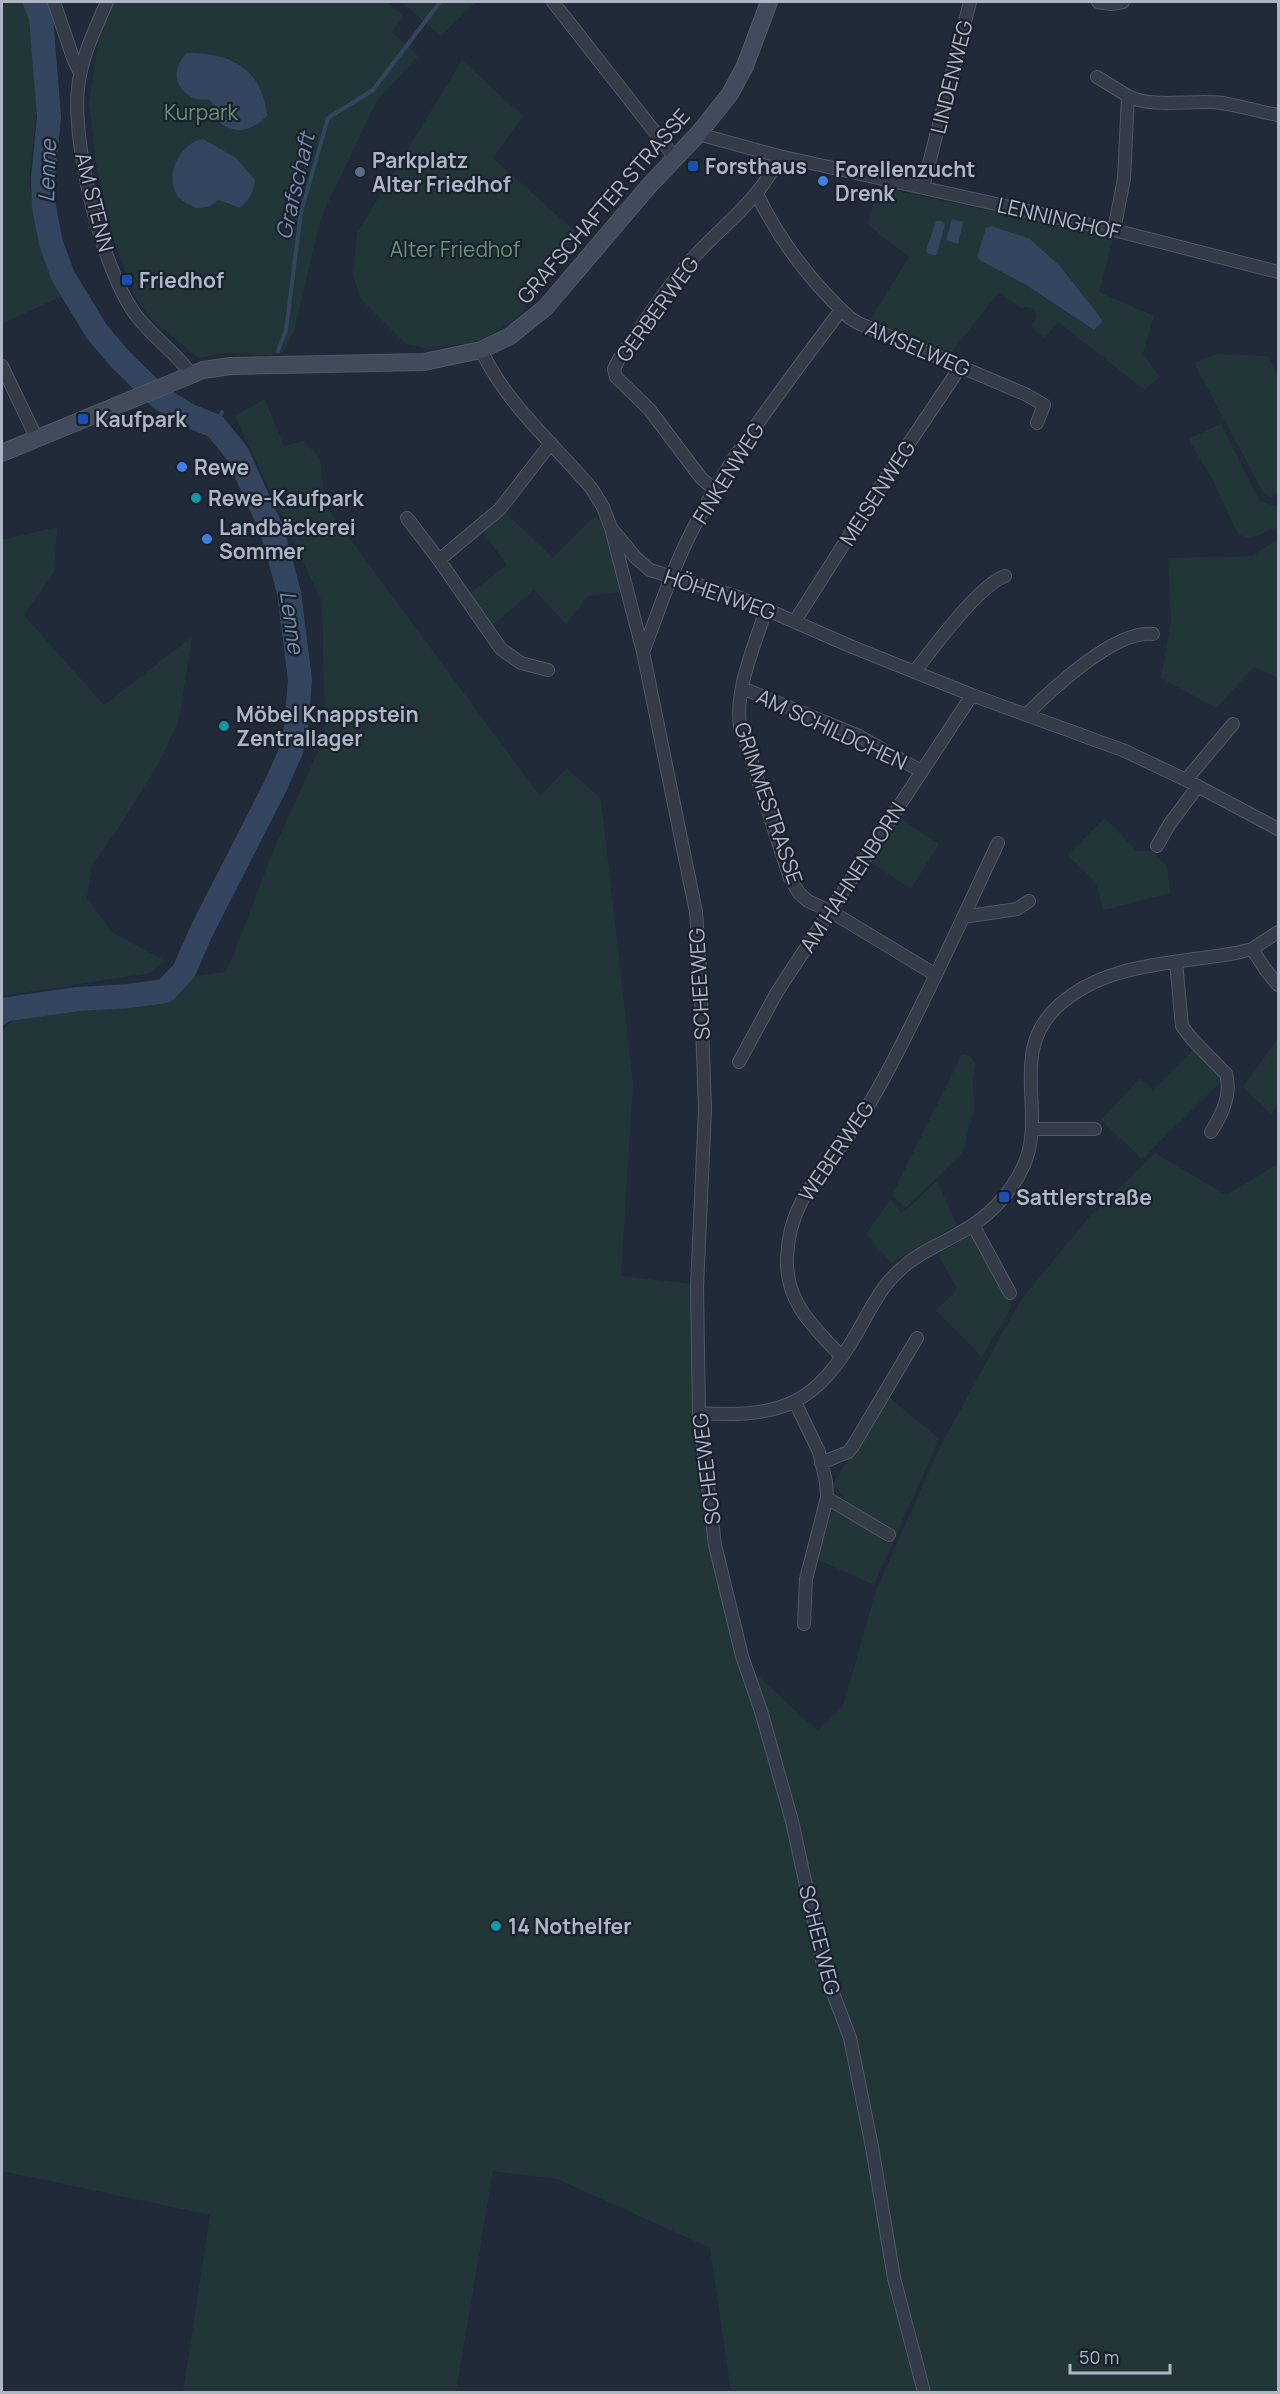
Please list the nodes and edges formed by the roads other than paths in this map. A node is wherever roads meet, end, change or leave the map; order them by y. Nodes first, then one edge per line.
1 (54, 2) edge
2 (107, 2) edge
3 (553, 2) edge
4 (769, 2) edge
5 (970, 2) edge
6 (1098, 2) edge
7 (1123, 2) edge
8 (80, 73) junction
9 (1097, 77) dead end
10 (1128, 96) junction
11 (1278, 115) edge
12 (698, 134) junction
13 (779, 156) junction
14 (676, 159) junction
15 (923, 187) junction
16 (757, 194) junction
17 (1114, 230) junction
18 (1278, 272) edge
19 (841, 310) junction
20 (482, 350) junction
21 (2, 366) edge
22 (961, 366) junction
23 (186, 376) junction
24 (1036, 423) dead end
25 (38, 439) junction
26 (551, 443) junction
27 (2, 453) edge
28 (715, 490) junction
29 (407, 518) dead end
30 (610, 528) junction
31 (439, 560) junction
32 (1005, 576) dead end
33 (670, 577) junction
34 (766, 609) junction
35 (795, 621) junction
36 (1153, 634) dead end
37 (643, 652) junction
38 (549, 670) dead end
39 (915, 670) junction
40 (742, 688) junction
41 (972, 695) junction
42 (1026, 715) junction
43 (1233, 724) dead end
44 (921, 771) junction
45 (1186, 780) junction
46 (1198, 786) junction
47 (1278, 829) edge
48 (998, 843) dead end
49 (1157, 846) dead end
50 (1029, 901) dead end
51 (830, 911) junction
52 (963, 917) junction
53 (1278, 932) edge
54 (1252, 949) junction
55 (1176, 962) junction
56 (936, 975) junction
57 (1278, 985) edge
58 (740, 1062) dead end
59 (1033, 1129) junction
60 (1095, 1129) dead end
61 (1211, 1132) dead end
62 (973, 1226) junction
63 (1010, 1293) dead end
64 (917, 1338) dead end
65 (842, 1357) junction
66 (795, 1402) junction
67 (699, 1413) junction
68 (821, 1463) junction
69 (827, 1498) junction
70 (889, 1535) dead end
71 (804, 1623) dead end
72 (924, 2392) edge

1 - 8 street, AM STENN
2 - 8 street, AM STENN
3 - 14 street
4 - 12 street, GRAFSCHAFTER STRASSE
5 - 15 street, LINDENWEG
6 - 7 street
8 - 23 street, AM STENN
9 - 10 street
10 - 11 street
10 - 17 street
12 - 13 street, LENNINGHOF
12 - 14 street, GRAFSCHAFTER STRASSE
13 - 15 street, LENNINGHOF
13 - 16 street, GERBERWEG
14 - 20 street, GRAFSCHAFTER STRASSE
15 - 17 street, LENNINGHOF
16 - 19 street, AMSELWEG
16 - 28 street, GERBERWEG
17 - 18 street, LENNINGHOF
19 - 22 street, AMSELWEG
19 - 28 street, FINKENWEG
20 - 23 street, GRAFSCHAFTER STRASSE
20 - 26 street, HÖHENWEG
21 - 25 street
22 - 24 street, AMSELWEG
22 - 35 street, MEISENWEG
23 - 25 street, GRAFSCHAFTER STRASSE
25 - 27 street, GRAFSCHAFTER STRASSE
26 - 30 street, HÖHENWEG
26 - 31 street
28 - 33 street, FINKENWEG
29 - 31 street
30 - 33 street, HÖHENWEG
30 - 37 street, SCHEEWEG
31 - 38 street
32 - 39 street
33 - 34 street, HÖHENWEG
33 - 37 street, FINKENWEG
34 - 35 street, HÖHENWEG
34 - 40 street, GRIMMESTRASSE
35 - 39 street, HÖHENWEG
36 - 42 street
37 - 67 street, SCHEEWEG
39 - 41 street, HÖHENWEG
40 - 44 street, AM SCHILDCHEN
40 - 51 street, GRIMMESTRASSE
41 - 42 street, HÖHENWEG
41 - 44 street, AM HAHNENBORN
42 - 45 street, HÖHENWEG
43 - 45 street
44 - 51 street, AM HAHNENBORN
45 - 46 street, HÖHENWEG
46 - 47 street, HÖHENWEG
46 - 49 street
48 - 52 street, WEBERWEG
50 - 52 street
51 - 56 street
51 - 58 street, AM HAHNENBORN
52 - 56 street, WEBERWEG
53 - 54 street
54 - 55 street
54 - 57 street
55 - 59 street
55 - 61 street
56 - 65 street, WEBERWEG
59 - 60 street
59 - 62 street
62 - 63 street
62 - 65 street
64 - 68 street
65 - 66 street
66 - 67 street
66 - 68 street
67 - 72 street, SCHEEWEG
68 - 69 street
69 - 70 street
69 - 71 street

